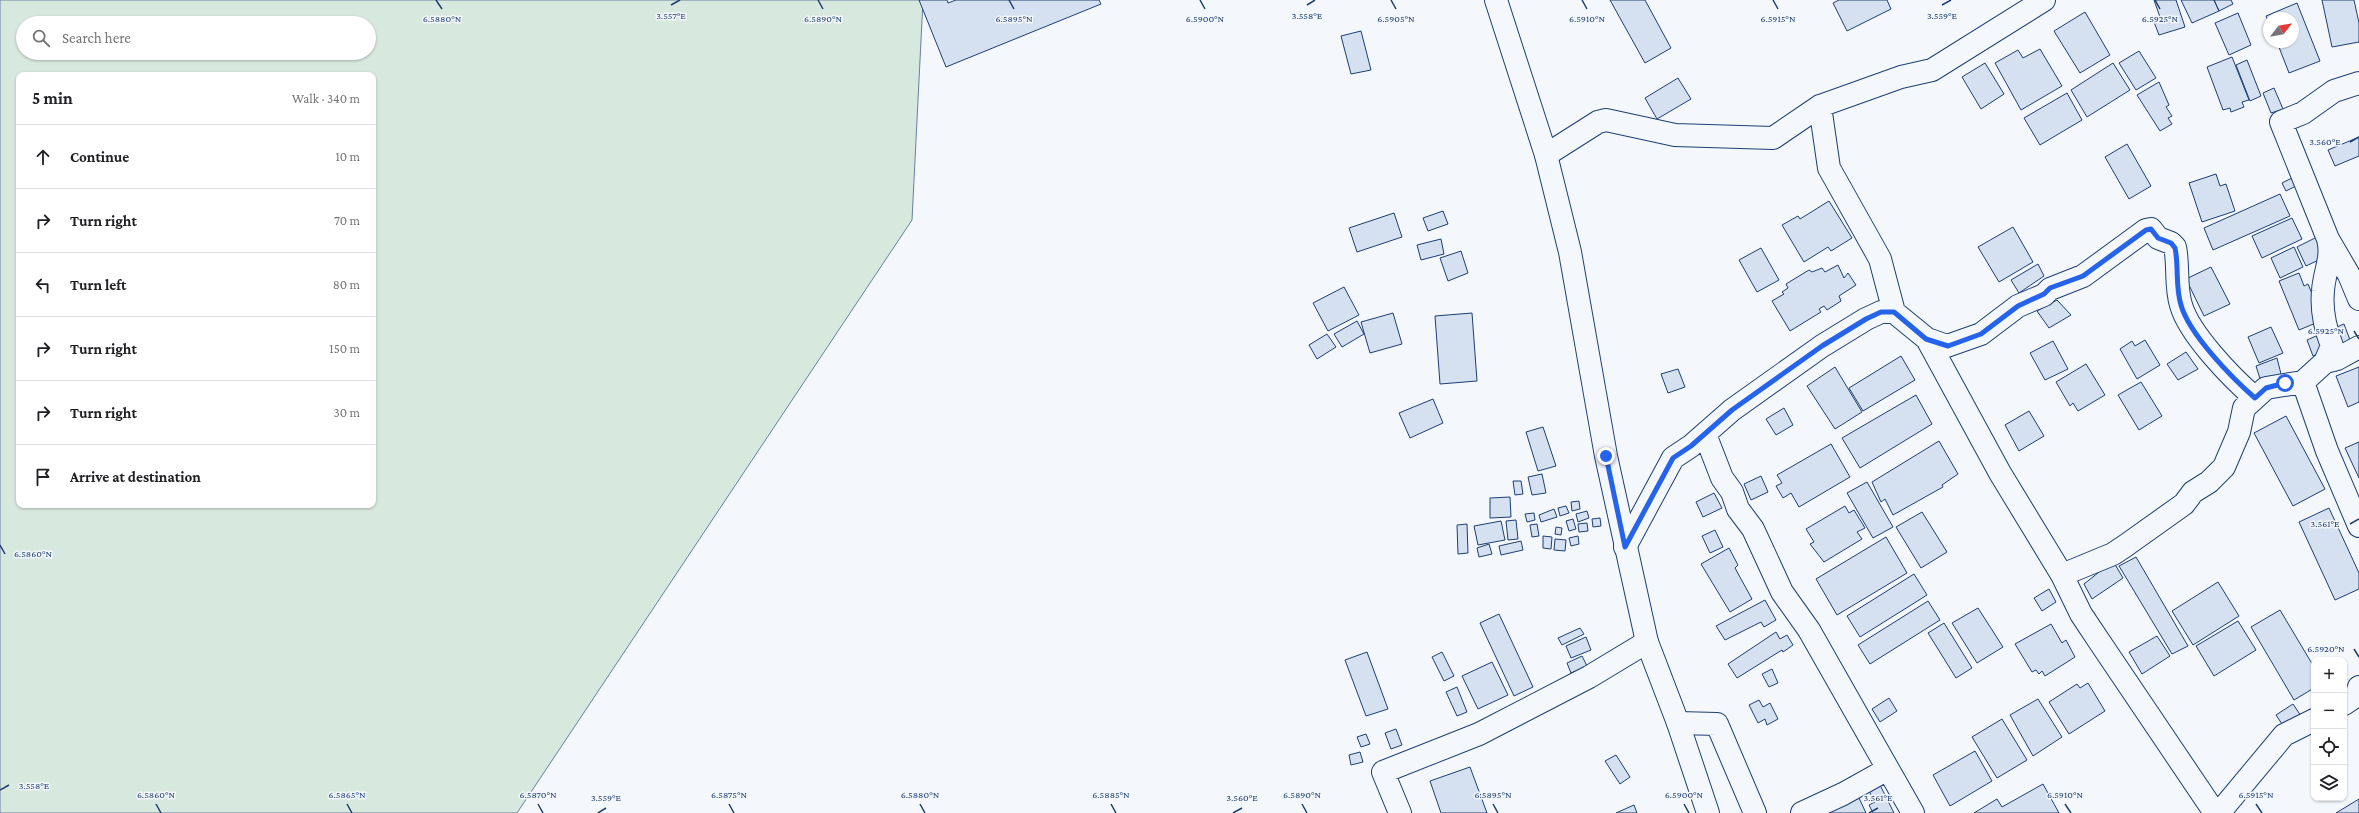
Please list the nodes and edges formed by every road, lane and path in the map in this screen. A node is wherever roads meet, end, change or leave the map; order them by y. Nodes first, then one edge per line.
1 (1496, 0) edge
2 (2044, 0) edge
3 (2359, 83) edge
4 (1820, 106) junction
5 (1546, 154) junction
6 (2328, 239) junction
7 (2359, 299) edge
8 (1894, 312) junction
9 (1926, 339) junction
10 (2359, 347) edge
11 (2325, 362) junction
12 (2303, 382) junction
13 (2255, 398) junction
14 (1705, 434) junction
15 (1680, 453) junction
16 (1714, 459) junction
17 (2359, 526) edge
18 (1625, 547) junction
19 (2062, 575) junction
20 (1647, 642) junction
21 (2359, 687) edge
22 (2347, 702) edge
23 (2311, 722) edge
24 (1678, 723) junction
25 (1888, 769) junction
26 (1400, 813) edge
27 (1708, 813) edge
28 (1755, 813) edge
29 (1802, 813) edge
30 (1913, 813) edge
31 (2215, 813) edge
32 (2219, 813) edge

1 - 5 street
2 - 4 street
3 - 6 street
4 - 5 street
4 - 8 street
5 - 18 street
6 - 7 street
6 - 11 street
8 - 9 street
8 - 14 street
9 - 13 street
9 - 19 street
10 - 11 street
11 - 12 street
12 - 13 street
12 - 17 street
13 - 19 street
14 - 15 street
14 - 16 street
15 - 16 street
15 - 18 street
16 - 25 street
18 - 20 street
19 - 31 street
20 - 24 street
20 - 26 street
21 - 22 street
23 - 32 street
24 - 27 street
24 - 28 street
25 - 29 street
25 - 30 street

